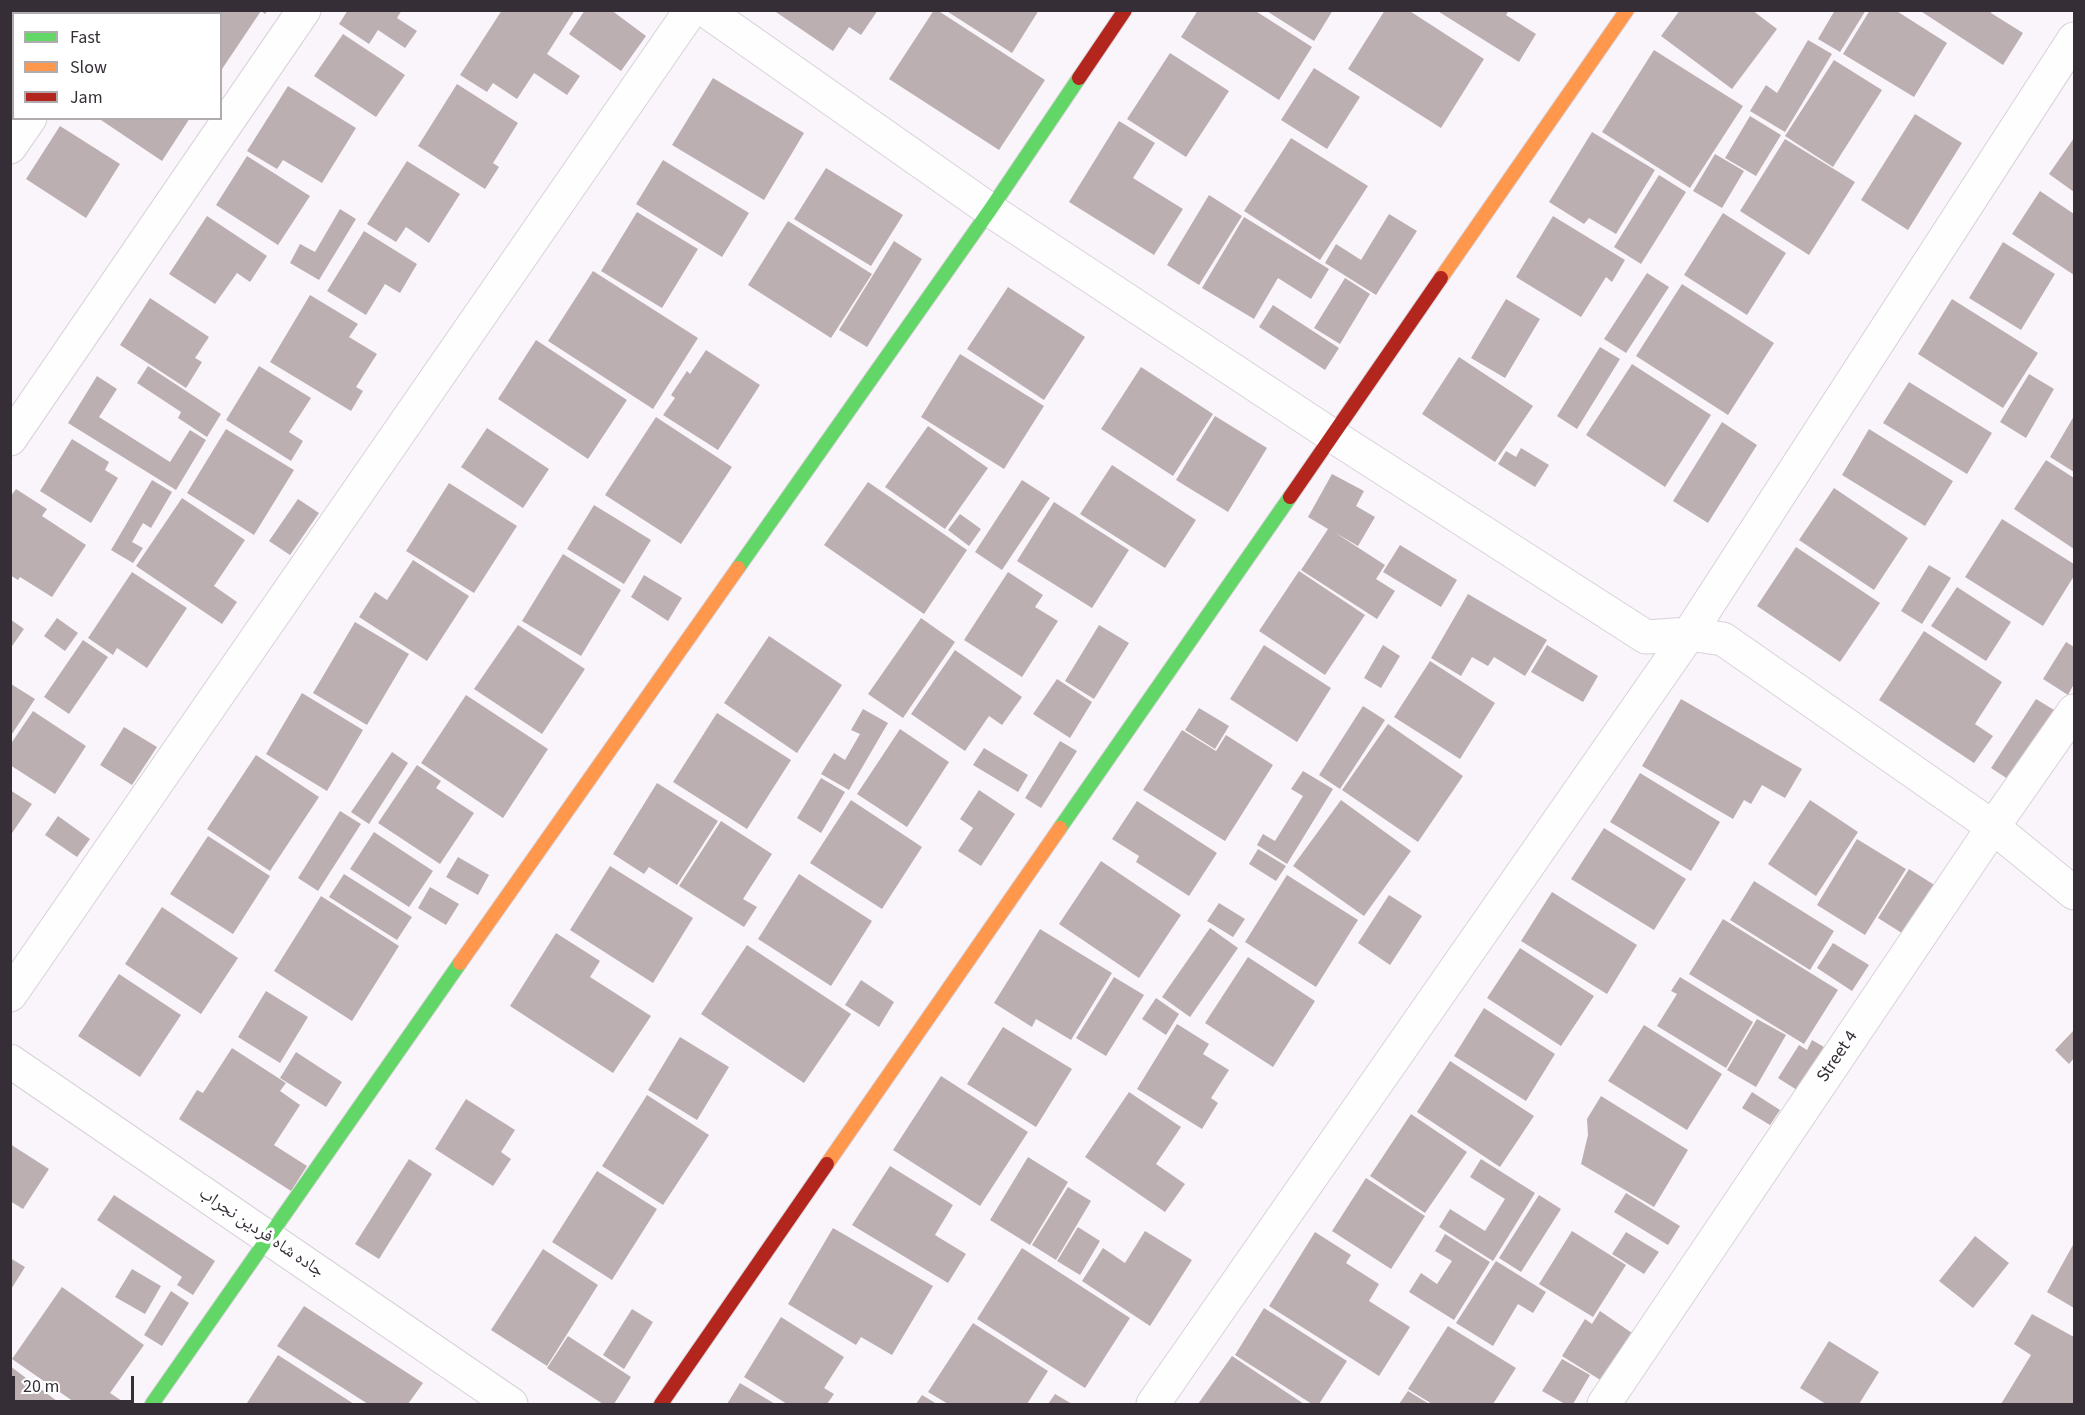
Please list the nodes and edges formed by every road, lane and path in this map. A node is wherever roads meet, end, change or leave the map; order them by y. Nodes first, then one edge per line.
1 (304, 10) edge
2 (691, 10) edge
3 (705, 10) edge
4 (1125, 10) edge
5 (1627, 10) edge
6 (2074, 39) edge
7 (29, 120) edge
8 (10, 147) edge
9 (990, 210) junction
10 (1333, 436) junction
11 (10, 439) edge
12 (1689, 634) junction
13 (2074, 711) edge
14 (1993, 827) junction
15 (2074, 893) edge
16 (10, 995) edge
17 (10, 1061) edge
18 (267, 1237) junction
19 (152, 1404) edge
20 (511, 1404) edge
21 (661, 1404) edge
22 (1153, 1404) edge
23 (1604, 1404) edge

1 - 11 street
2 - 16 street
3 - 9 street
4 - 9 street
5 - 10 street
6 - 12 street
7 - 8 street
9 - 10 street
9 - 18 street
10 - 12 street
10 - 21 street
12 - 14 street
12 - 22 street
13 - 14 street, Street 4
14 - 15 street
14 - 23 street, Street 4
17 - 18 street, جاده شاه فردین نجراب
18 - 19 street
18 - 20 street, جاده شاه فردین نجراب

